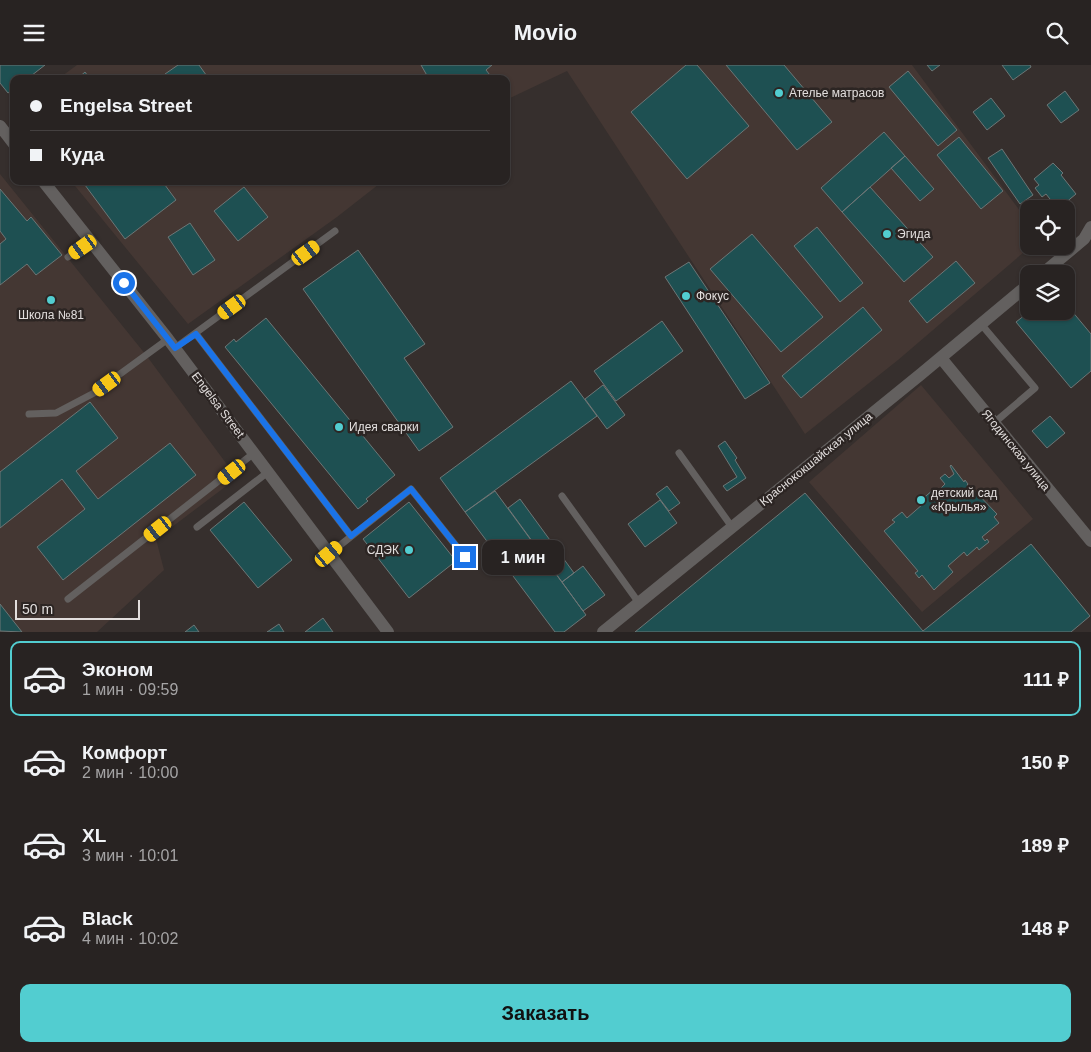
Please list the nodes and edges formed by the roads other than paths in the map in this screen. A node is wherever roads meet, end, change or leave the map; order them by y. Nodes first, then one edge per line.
1 (0, 126) edge
2 (10, 139) edge
3 (46, 185) edge
4 (1091, 227) edge
5 (336, 231) dead end
6 (91, 241) junction
7 (68, 257) dead end
8 (1053, 265) edge
9 (1020, 292) edge
10 (980, 324) junction
11 (196, 334) junction
12 (172, 344) junction
13 (940, 358) junction
14 (29, 414) dead end
15 (994, 423) junction
16 (254, 453) junction
17 (679, 453) dead end
18 (268, 472) junction
19 (562, 496) dead end
20 (198, 527) dead end
21 (732, 527) junction
22 (351, 536) junction
23 (1091, 541) edge
24 (329, 554) junction
25 (465, 557) dead end
26 (68, 599) dead end
27 (639, 603) junction
28 (388, 632) edge
29 (603, 632) edge

1 - 2 street
3 - 6 street, Engelsa Street
4 - 8 street
5 - 11 lane
6 - 7 lane
6 - 12 street, Engelsa Street
9 - 10 street, Краснококшайская улица
10 - 13 street, Краснококшайская улица
10 - 15 lane
11 - 12 lane
11 - 22 lane
12 - 14 lane
12 - 16 street, Engelsa Street
13 - 15 street, Ягодинская улица
13 - 21 street, Краснококшайская улица
15 - 23 street, Ягодинская улица
16 - 18 street, Engelsa Street
16 - 26 lane
17 - 21 lane
18 - 20 lane
18 - 24 street, Engelsa Street
19 - 27 lane
21 - 27 street, Краснококшайская улица
22 - 24 lane
22 - 25 lane
24 - 28 street, Engelsa Street
27 - 29 street, Краснококшайская улица

